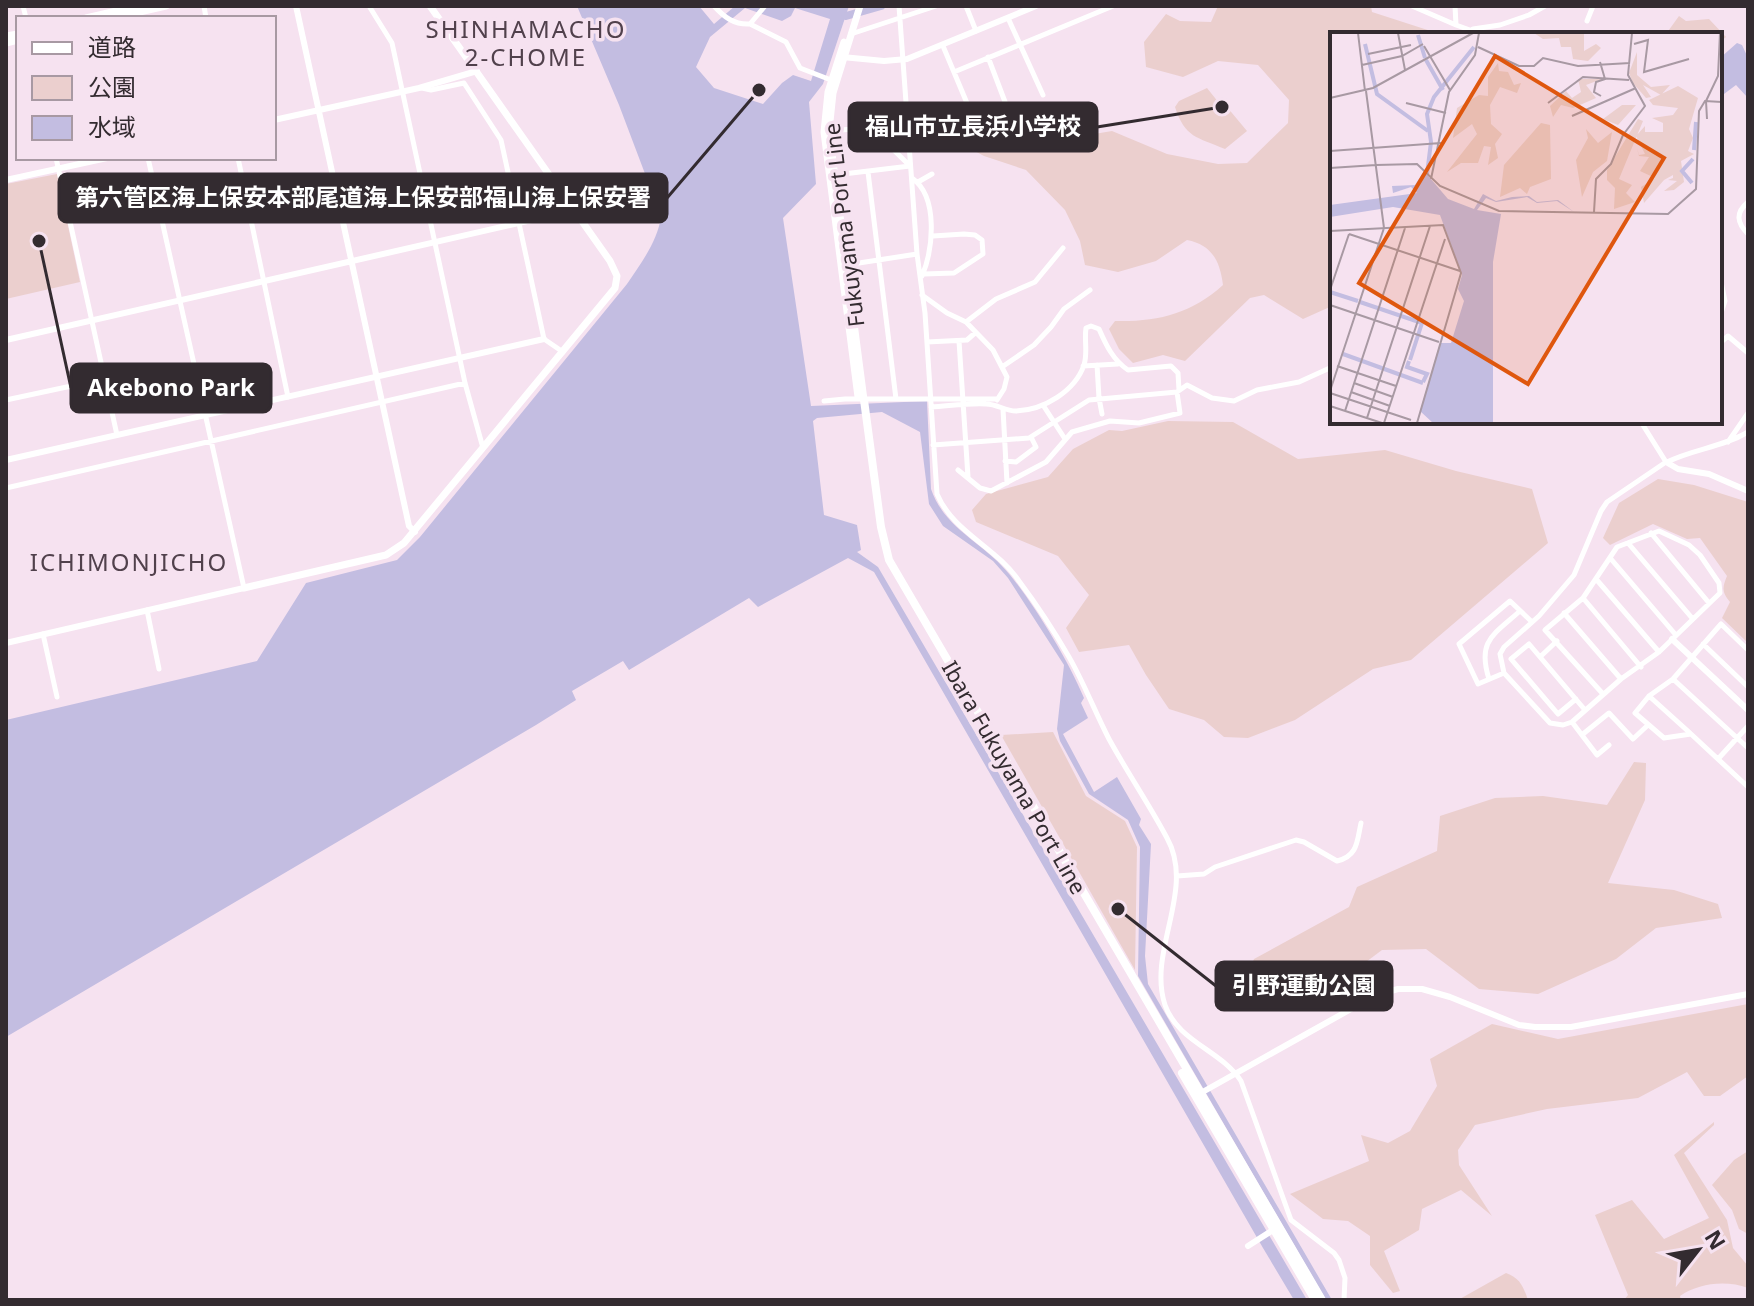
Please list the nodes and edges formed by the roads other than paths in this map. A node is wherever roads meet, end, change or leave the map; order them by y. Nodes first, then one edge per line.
1 (138, 6) edge
2 (166, 6) edge
3 (296, 6) edge
4 (369, 6) edge
5 (430, 6) edge
6 (714, 6) edge
7 (765, 6) edge
8 (858, 6) edge
9 (899, 6) edge
10 (936, 6) edge
11 (966, 6) edge
12 (1036, 6) edge
13 (1113, 6) edge
14 (1412, 6) edge
15 (1455, 6) edge
16 (1545, 6) edge
17 (1593, 6) edge
18 (1537, 8) edge
19 (116, 14) edge
20 (900, 18) junction
21 (1008, 18) junction
22 (1587, 21) dead end
23 (750, 24) junction
24 (1456, 25) junction
25 (1473, 29) junction
26 (976, 31) junction
27 (1478, 32) edge
28 (850, 33) junction
29 (1020, 44) junction
30 (943, 46) junction
31 (841, 57) junction
32 (988, 57) junction
33 (903, 59) junction
34 (477, 71) junction
35 (954, 72) junction
36 (829, 80) junction
37 (419, 88) junction
38 (402, 92) junction
39 (1043, 95) dead end
40 (318, 110) junction
41 (853, 110) dead end
42 (1010, 115) dead end
43 (276, 120) edge
44 (977, 127) dead end
45 (829, 131) junction
46 (881, 139) junction
47 (56, 160) edge
48 (97, 160) edge
49 (148, 160) edge
50 (238, 160) edge
51 (910, 166) junction
52 (58, 168) junction
53 (868, 172) junction
54 (932, 174) dead end
55 (835, 175) junction
56 (911, 177) junction
57 (6, 180) edge
58 (918, 182) junction
59 (1748, 202) edge
60 (573, 208) junction
61 (520, 224) junction
62 (1748, 234) edge
63 (933, 236) junction
64 (436, 243) junction
65 (1063, 248) dead end
66 (917, 254) junction
67 (879, 260) junction
68 (351, 262) junction
69 (846, 265) junction
70 (922, 276) junction
71 (265, 282) junction
72 (1722, 287) edge
73 (1090, 290) dead end
74 (922, 295) junction
75 (181, 301) junction
76 (1722, 310) edge
77 (91, 322) junction
78 (966, 322) junction
79 (975, 333) junction
80 (544, 339) junction
81 (6, 340) edge
82 (959, 341) junction
83 (1722, 341) edge
84 (926, 342) junction
85 (564, 353) junction
86 (1748, 353) edge
87 (460, 358) junction
88 (1119, 364) junction
89 (1097, 365) junction
90 (1083, 366) junction
91 (1002, 367) junction
92 (1330, 368) edge
93 (376, 377) junction
94 (104, 379) junction
95 (465, 383) junction
96 (1178, 392) junction
97 (288, 397) junction
98 (1099, 398) junction
99 (896, 399) junction
100 (6, 400) edge
101 (861, 400) junction
102 (824, 401) dead end
103 (964, 402) junction
104 (996, 402) junction
105 (382, 403) junction
106 (930, 403) junction
107 (1043, 405) junction
108 (1003, 409) junction
109 (1748, 413) edge
110 (1102, 414) dead end
111 (204, 416) junction
112 (1053, 423) junction
113 (1642, 424) edge
114 (1748, 432) edge
115 (117, 435) junction
116 (1031, 437) junction
117 (1065, 439) junction
118 (1004, 440) junction
119 (209, 442) junction
120 (966, 442) junction
121 (1727, 443) junction
122 (933, 445) junction
123 (483, 449) junction
124 (6, 460) edge
125 (1005, 461) junction
126 (1666, 462) junction
127 (958, 470) dead end
128 (968, 478) junction
129 (1007, 483) junction
130 (6, 488) edge
131 (1748, 491) edge
132 (415, 532) junction
133 (1651, 533) junction
134 (1628, 543) junction
135 (1611, 559) junction
136 (1596, 579) junction
137 (244, 588) junction
138 (1583, 598) junction
139 (1709, 603) junction
140 (147, 610) junction
141 (1520, 611) junction
142 (1564, 613) junction
143 (1692, 618) junction
144 (1532, 622) junction
145 (43, 634) junction
146 (1674, 637) junction
147 (1557, 641) junction
148 (6, 643) edge
149 (1703, 644) junction
150 (1748, 650) edge
151 (1659, 652) junction
152 (1541, 656) junction
153 (1691, 657) junction
154 (1641, 667) junction
155 (159, 669) dead end
156 (1504, 673) junction
157 (1526, 677) junction
158 (1489, 679) junction
159 (1621, 679) junction
160 (1673, 679) junction
161 (1516, 686) junction
162 (1748, 687) edge
163 (1603, 694) junction
164 (1649, 696) junction
165 (57, 697) dead end
166 (1576, 699) junction
167 (1585, 710) junction
168 (1748, 710) edge
169 (1572, 722) junction
170 (1648, 725) junction
171 (1748, 726) edge
172 (1583, 734) junction
173 (1691, 734) junction
174 (1737, 738) junction
175 (1609, 745) dead end
176 (1748, 748) edge
177 (1718, 759) junction
178 (1748, 787) edge
179 (1361, 823) dead end
180 (1177, 876) junction
181 (1748, 994) edge
182 (1165, 1009) junction
183 (1154, 1015) junction
184 (1235, 1073) junction
185 (1198, 1094) junction
186 (1291, 1220) junction
187 (1276, 1229) junction
188 (1248, 1246) dead end
189 (1315, 1300) edge
190 (1322, 1300) edge
191 (1344, 1300) edge

1 - 19 main road
2 - 19 main road
3 - 40 street
4 - 38 street
5 - 34 main road
6 - 23 street
7 - 23 street
8 - 28 main road, Fukuyama Port Line
9 - 20 street
10 - 20 street
11 - 26 street
12 - 21 street
13 - 29 street
14 - 24 street
15 - 24 street
16 - 18 street
17 - 22 street
18 - 25 street
20 - 28 street
20 - 33 street
21 - 26 street
21 - 29 street
23 - 36 street
24 - 25 street
25 - 27 street
26 - 30 street
28 - 31 main road, Fukuyama Port Line
29 - 32 street
29 - 39 street
30 - 33 street
30 - 35 street
31 - 33 street
31 - 36 main road, Fukuyama Port Line
31 - 45 main road, Fukuyama Port Line
32 - 35 street
32 - 42 street
33 - 51 street
34 - 37 street
34 - 60 main road
35 - 44 street
36 - 101 main road, Fukuyama Port Line
37 - 38 street
37 - 61 street
38 - 40 street
38 - 64 street
40 - 43 street
40 - 68 street
41 - 46 street
45 - 46 street
45 - 55 main road, Fukuyama Port Line
46 - 51 street
47 - 52 street
48 - 52 street
49 - 75 street
50 - 71 street
51 - 53 street
51 - 56 street
52 - 57 street
52 - 77 street
53 - 55 street
53 - 67 street
54 - 58 street
55 - 69 main road, Fukuyama Port Line
56 - 58 street
56 - 66 street
58 - 63 street
59 - 62 street
60 - 61 street
60 - 85 main road
61 - 64 street
61 - 80 street
63 - 70 street
63 - 70 street
64 - 68 street
64 - 87 street
65 - 78 street
66 - 67 street
66 - 70 street
67 - 69 street
67 - 99 street
68 - 71 street
68 - 93 street
69 - 101 main road, Fukuyama Port Line
70 - 74 street
71 - 75 street
71 - 97 street
72 - 76 street
73 - 91 street
74 - 78 street
74 - 84 street
75 - 77 street
75 - 111 street
77 - 81 street
77 - 94 street
78 - 79 street
79 - 82 street
79 - 91 street
80 - 85 street
80 - 87 street
82 - 84 street
82 - 103 street
83 - 86 street
84 - 106 street
85 - 123 main road
87 - 93 street
87 - 95 street
88 - 89 street
88 - 90 street
88 - 96 street
89 - 90 street
89 - 98 street
90 - 107 street
91 - 104 street
92 - 96 street
93 - 97 street
93 - 105 street
94 - 100 street
94 - 115 street
95 - 105 street
95 - 123 street
96 - 98 street
96 - 117 street
97 - 111 street
98 - 110 street
98 - 112 street
99 - 101 street
99 - 106 street
101 - 102 street
101 - 183 main road, Ibara Fukuyama Port Line
103 - 104 street
103 - 106 street
103 - 120 street
104 - 108 street
105 - 119 street
105 - 132 street
106 - 122 street
107 - 108 street
107 - 112 street
108 - 118 street
109 - 121 street
111 - 115 street
111 - 119 street
112 - 116 street
112 - 117 street
113 - 126 street
114 - 121 street
115 - 124 street
116 - 118 street
116 - 125 street
117 - 129 street
118 - 120 street
118 - 125 street
119 - 130 street
119 - 137 street
120 - 122 street
120 - 128 street
121 - 126 street
122 - 180 street
123 - 132 main road
125 - 129 street
126 - 131 street
126 - 144 street
127 - 128 street
128 - 129 street
132 - 137 main road
133 - 134 street
133 - 139 street
133 - 139 street
134 - 135 street
134 - 143 street
135 - 136 street
135 - 146 street
136 - 138 street
136 - 151 street
137 - 140 street
138 - 142 street
138 - 154 street
139 - 143 street
140 - 145 street
140 - 155 street
141 - 144 street
141 - 158 street
141 - 158 street
142 - 147 street
142 - 159 street
143 - 146 street
144 - 156 street
145 - 148 street
145 - 165 street
146 - 151 street
146 - 153 street
147 - 152 street
147 - 163 street
149 - 150 street
149 - 153 street
149 - 162 street
151 - 154 street
152 - 157 street
152 - 166 street
153 - 160 street
153 - 168 street
154 - 159 street
156 - 158 street
156 - 161 street
157 - 161 street
157 - 166 street
159 - 163 street
160 - 164 street
160 - 174 street
161 - 169 street
163 - 167 street
164 - 170 street
164 - 173 street
166 - 167 street
167 - 169 street
169 - 172 street
170 - 172 street
170 - 173 street
171 - 174 street
172 - 175 street
173 - 177 street
174 - 176 street
174 - 177 street
177 - 178 street
179 - 180 street
180 - 182 street
181 - 184 street
182 - 183 street
182 - 184 street
183 - 185 main road, Ibara Fukuyama Port Line
184 - 185 street
184 - 186 street
185 - 187 main road, Ibara Fukuyama Port Line
186 - 187 street
186 - 191 street
187 - 188 street
187 - 189 main road, Ibara Fukuyama Port Line
187 - 190 main road, Ibara Fukuyama Port Line

